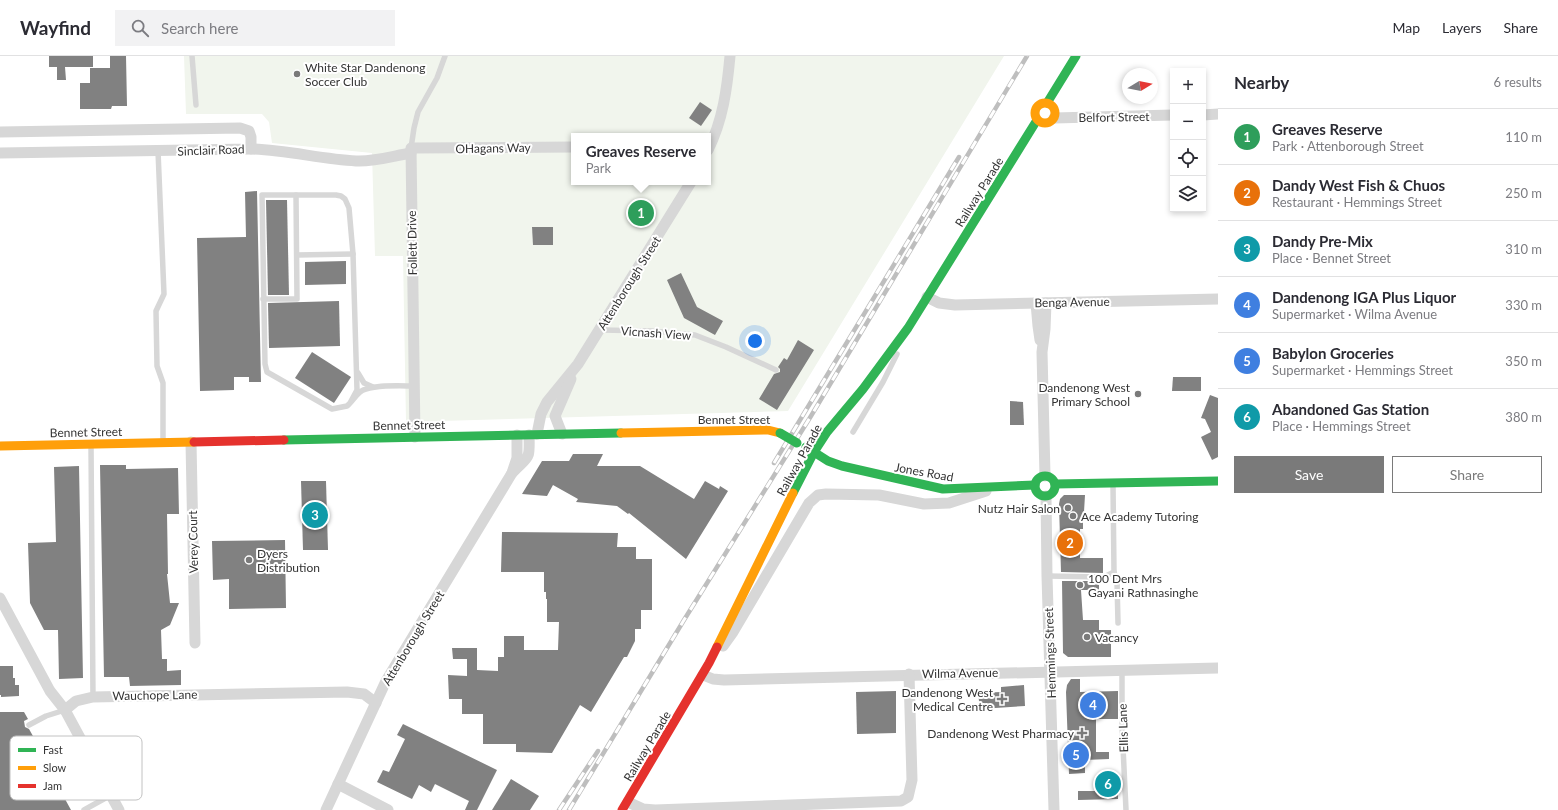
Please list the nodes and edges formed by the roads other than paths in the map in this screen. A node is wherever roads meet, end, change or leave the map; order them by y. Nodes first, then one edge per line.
1 (192, 56) edge
2 (445, 56) edge
3 (730, 56) edge
4 (1076, 56) edge
5 (1047, 103) junction
6 (196, 105) dead end
7 (1218, 114) edge
8 (1170, 115) edge
9 (1206, 115) edge
10 (1054, 118) junction
11 (1038, 120) junction
12 (0, 132) edge
13 (711, 142) edge
14 (571, 147) edge
15 (251, 149) junction
16 (411, 150) junction
17 (158, 151) junction
18 (0, 154) edge
19 (689, 185) edge
20 (296, 195) junction
21 (297, 254) junction
22 (353, 254) junction
23 (928, 297) junction
24 (263, 299) junction
25 (1218, 299) edge
26 (1041, 303) junction
27 (915, 316) junction
28 (601, 330) junction
29 (578, 364) junction
30 (357, 369) junction
31 (776, 370) dead end
32 (414, 386) junction
33 (377, 387) junction
34 (350, 403) junction
35 (853, 432) dead end
36 (533, 434) junction
37 (562, 434) junction
38 (517, 435) junction
39 (415, 437) junction
40 (191, 442) junction
41 (163, 443) junction
42 (91, 444) junction
43 (0, 446) edge
44 (814, 452) junction
45 (512, 473) junction
46 (1045, 476) junction
47 (1218, 481) edge
48 (1113, 483) junction
49 (1055, 484) junction
50 (1035, 485) junction
51 (994, 488) junction
52 (1046, 496) junction
53 (1114, 572) junction
54 (1047, 576) junction
55 (0, 598) edge
56 (1118, 623) dead end
57 (195, 643) dead end
58 (709, 663) junction
59 (1218, 668) edge
60 (1122, 669) junction
61 (1050, 671) junction
62 (909, 674) junction
63 (703, 675) junction
64 (93, 696) junction
65 (376, 703) junction
66 (65, 710) junction
67 (29, 725) dead end
68 (79, 736) edge
69 (338, 784) junction
70 (103, 800) edge
71 (113, 800) edge
72 (625, 806) edge
73 (84, 810) edge
74 (119, 810) edge
75 (326, 810) edge
76 (388, 810) edge
77 (1054, 810) edge
78 (1126, 810) edge

1 - 6 lane
2 - 16 lane, Follett Drive
3 - 13 street
4 - 5 main road
5 - 10 main road
5 - 11 main road
7 - 9 street
8 - 10 street, Belfort Street
10 - 11 main road
11 - 23 main road, Railway Parade
12 - 15 street, Sinclair Road
14 - 16 street, OHagans Way
15 - 16 street, OHagans Way
15 - 17 street, Sinclair Road
16 - 32 street, Follett Drive
17 - 18 street, Sinclair Road
17 - 41 lane
19 - 28 street, Attenborough Street
20 - 21 lane
20 - 22 lane
20 - 24 lane
21 - 22 lane
21 - 24 lane
22 - 30 lane
23 - 26 street, Benga Avenue
23 - 27 main road, Railway Parade
24 - 34 lane
25 - 26 street, Benga Avenue
26 - 46 street
27 - 35 lane
27 - 44 main road, Railway Parade
28 - 29 street, Attenborough Street
28 - 31 lane, Vicnash View
29 - 36 street, Attenborough Street
29 - 37 street, Attenborough Street
30 - 33 lane
30 - 34 lane
32 - 33 lane
32 - 39 street, Follett Drive
33 - 34 lane
36 - 37 main road, Bennet Street
36 - 38 main road, Bennet Street
36 - 45 street, Attenborough Street
37 - 44 main road, Bennet Street, bridge
38 - 39 main road, Bennet Street
38 - 45 street, Attenborough Street
39 - 40 main road, Bennet Street
40 - 41 main road, Bennet Street
40 - 57 street, Verey Court
41 - 42 main road, Bennet Street
42 - 43 main road, Bennet Street
42 - 64 lane
44 - 51 main road, Jones Road
44 - 58 main road, Railway Parade
45 - 65 street, Attenborough Street
46 - 49 main road
46 - 50 main road
47 - 48 main road
48 - 49 main road
48 - 53 lane
49 - 52 main road
50 - 51 main road, Jones Road
50 - 52 main road
51 - 58 street
52 - 54 street, Hemmings Street
53 - 54 lane
53 - 56 lane
54 - 61 street, Hemmings Street
55 - 66 street
58 - 63 main road, Railway Parade
59 - 60 street, Wilma Avenue
60 - 61 street, Wilma Avenue
60 - 78 lane, Ellis Lane
61 - 62 street, Wilma Avenue
61 - 77 street, Hemmings Street
62 - 63 street, Wilma Avenue
62 - 72 street
63 - 72 main road, Railway Parade
64 - 65 street, Wauchope Lane
64 - 66 street, Wauchope Lane
65 - 69 street, Attenborough Street
66 - 67 lane
66 - 68 street
69 - 75 street, Attenborough Street
69 - 76 street
70 - 73 lane
71 - 74 street

